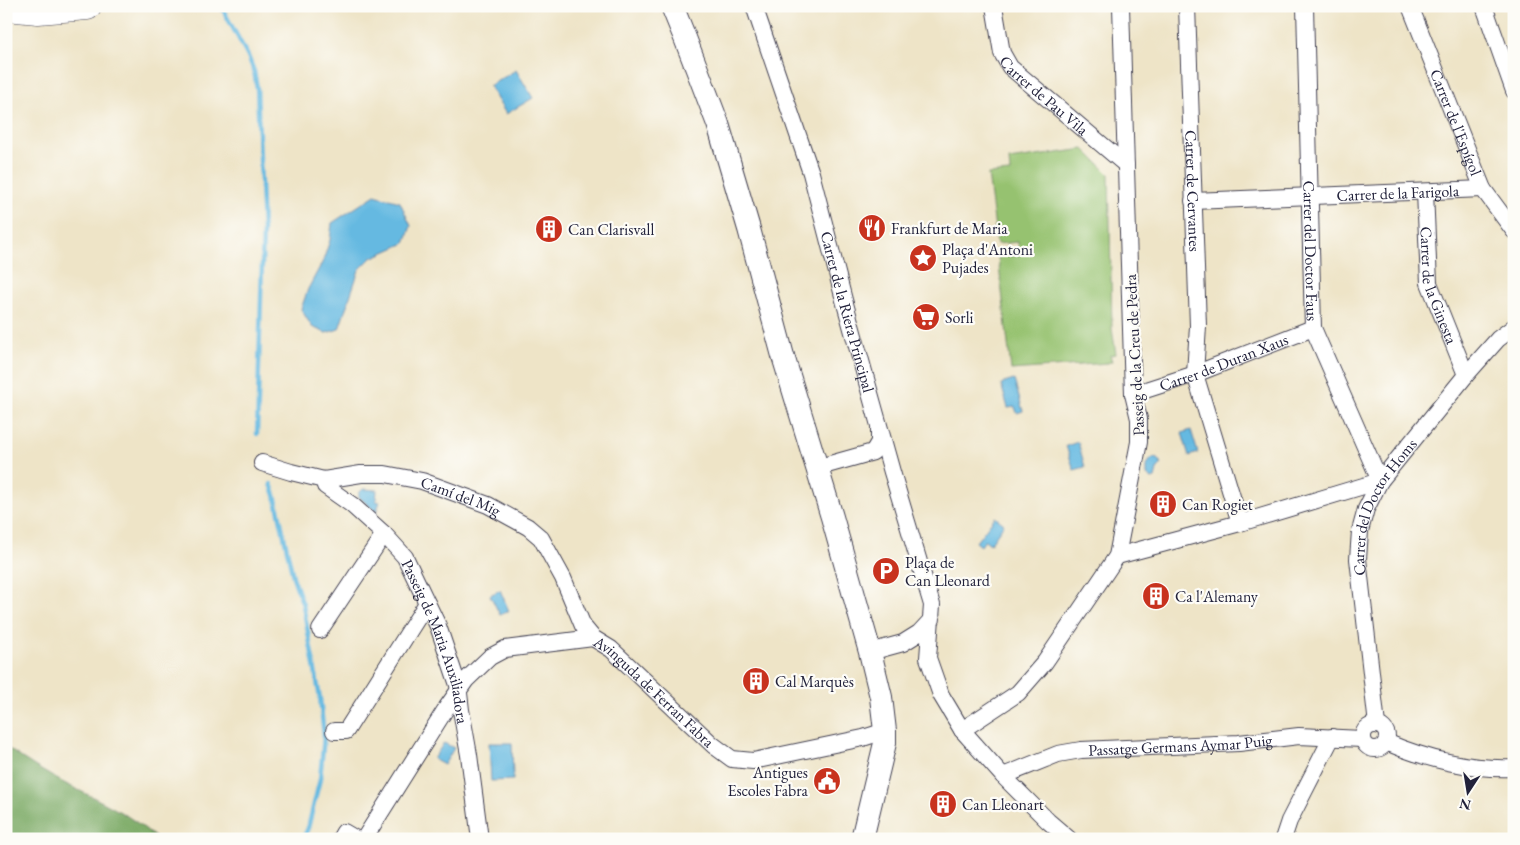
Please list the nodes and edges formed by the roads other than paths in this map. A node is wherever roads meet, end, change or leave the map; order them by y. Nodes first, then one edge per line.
1 (87, 6) edge
2 (672, 6) edge
3 (754, 6) edge
4 (994, 6) edge
5 (1121, 6) edge
6 (1187, 6) edge
7 (1305, 6) edge
8 (1410, 6) edge
9 (1484, 6) edge
10 (6, 7) edge
11 (1514, 91) edge
12 (1126, 165) junction
13 (1484, 189) junction
14 (1424, 192) junction
15 (1309, 195) junction
16 (1193, 200) junction
17 (1514, 231) edge
18 (1514, 327) edge
19 (1313, 328) junction
20 (1195, 374) junction
21 (1466, 375) junction
22 (1133, 394) junction
23 (879, 424) junction
24 (873, 452) junction
25 (262, 463) dead end
26 (816, 468) junction
27 (892, 472) junction
28 (324, 480) junction
29 (1380, 481) junction
30 (1345, 491) junction
31 (1366, 509) junction
32 (1240, 522) junction
33 (384, 534) junction
34 (1117, 556) junction
35 (427, 603) junction
36 (932, 619) junction
37 (320, 630) dead end
38 (593, 638) junction
39 (903, 643) junction
40 (870, 652) junction
41 (928, 658) junction
42 (459, 690) junction
43 (1377, 726) junction
44 (962, 730) junction
45 (334, 731) dead end
46 (885, 731) junction
47 (1332, 737) junction
48 (1362, 739) junction
49 (1386, 742) junction
50 (1514, 768) edge
51 (1002, 776) junction
52 (340, 839) edge
53 (356, 839) edge
54 (364, 839) edge
55 (480, 839) edge
56 (862, 839) edge
57 (1069, 839) edge
58 (1283, 839) edge

1 - 10 highway
2 - 26 main road
3 - 23 street, Carrer de la Riera Principal
4 - 12 street, Carrer de Pau Vila
5 - 12 street, Passeig de la Creu de Pedra
6 - 16 street, Carrer de Cervantes
7 - 15 street, Carrer del Doctor Faus
8 - 13 street, Carrer de l'Espígol
9 - 11 street
12 - 22 street, Passeig de la Creu de Pedra
13 - 14 street, Carrer de la Farigola
13 - 17 street, Carrer de l'Espígol
14 - 15 street, Carrer de la Farigola
14 - 21 street, Carrer de la Ginesta
15 - 16 street, Carrer de la Farigola
15 - 19 street, Carrer del Doctor Faus
16 - 20 street, Carrer de Cervantes
18 - 21 street, Carrer del Doctor Homs
19 - 20 street, Carrer de Duran Xaus
19 - 29 street, Carrer del Doctor Faus
20 - 22 street, Carrer de Duran Xaus
20 - 32 street
21 - 29 street, Carrer del Doctor Homs
22 - 34 street, Passeig de la Creu de Pedra
23 - 24 street
23 - 27 street, Carrer de la Riera Principal
24 - 26 street
24 - 27 street
25 - 28 street, Camí del Mig
26 - 40 main road
27 - 36 street, Carrer de la Riera Principal
28 - 33 street, Passeig de Maria Auxiliadora
28 - 38 street, Camí del Mig
29 - 30 street
29 - 31 street, Carrer del Doctor Homs
30 - 31 street
30 - 32 street
31 - 43 street, Carrer del Doctor Homs
32 - 34 street
33 - 35 street, Passeig de Maria Auxiliadora
33 - 37 street
34 - 44 street, Passeig de la Creu de Pedra
35 - 42 street, Passeig de Maria Auxiliadora
35 - 45 street
36 - 39 street
36 - 41 street, Carrer de la Riera Principal
38 - 42 street, Avinguda de Ferran Fabra
38 - 46 street, Avinguda de Ferran Fabra
39 - 40 street
39 - 41 street
40 - 46 main road
41 - 44 street
42 - 54 street, Avinguda de Ferran Fabra
42 - 55 street, Passeig de Maria Auxiliadora
43 - 48 street
43 - 49 street
44 - 51 street
46 - 56 main road
47 - 48 street, Passatge Germans Aymar Puig
47 - 51 street, Passatge Germans Aymar Puig
47 - 58 street
48 - 49 street
49 - 50 street
51 - 57 street
52 - 53 street

